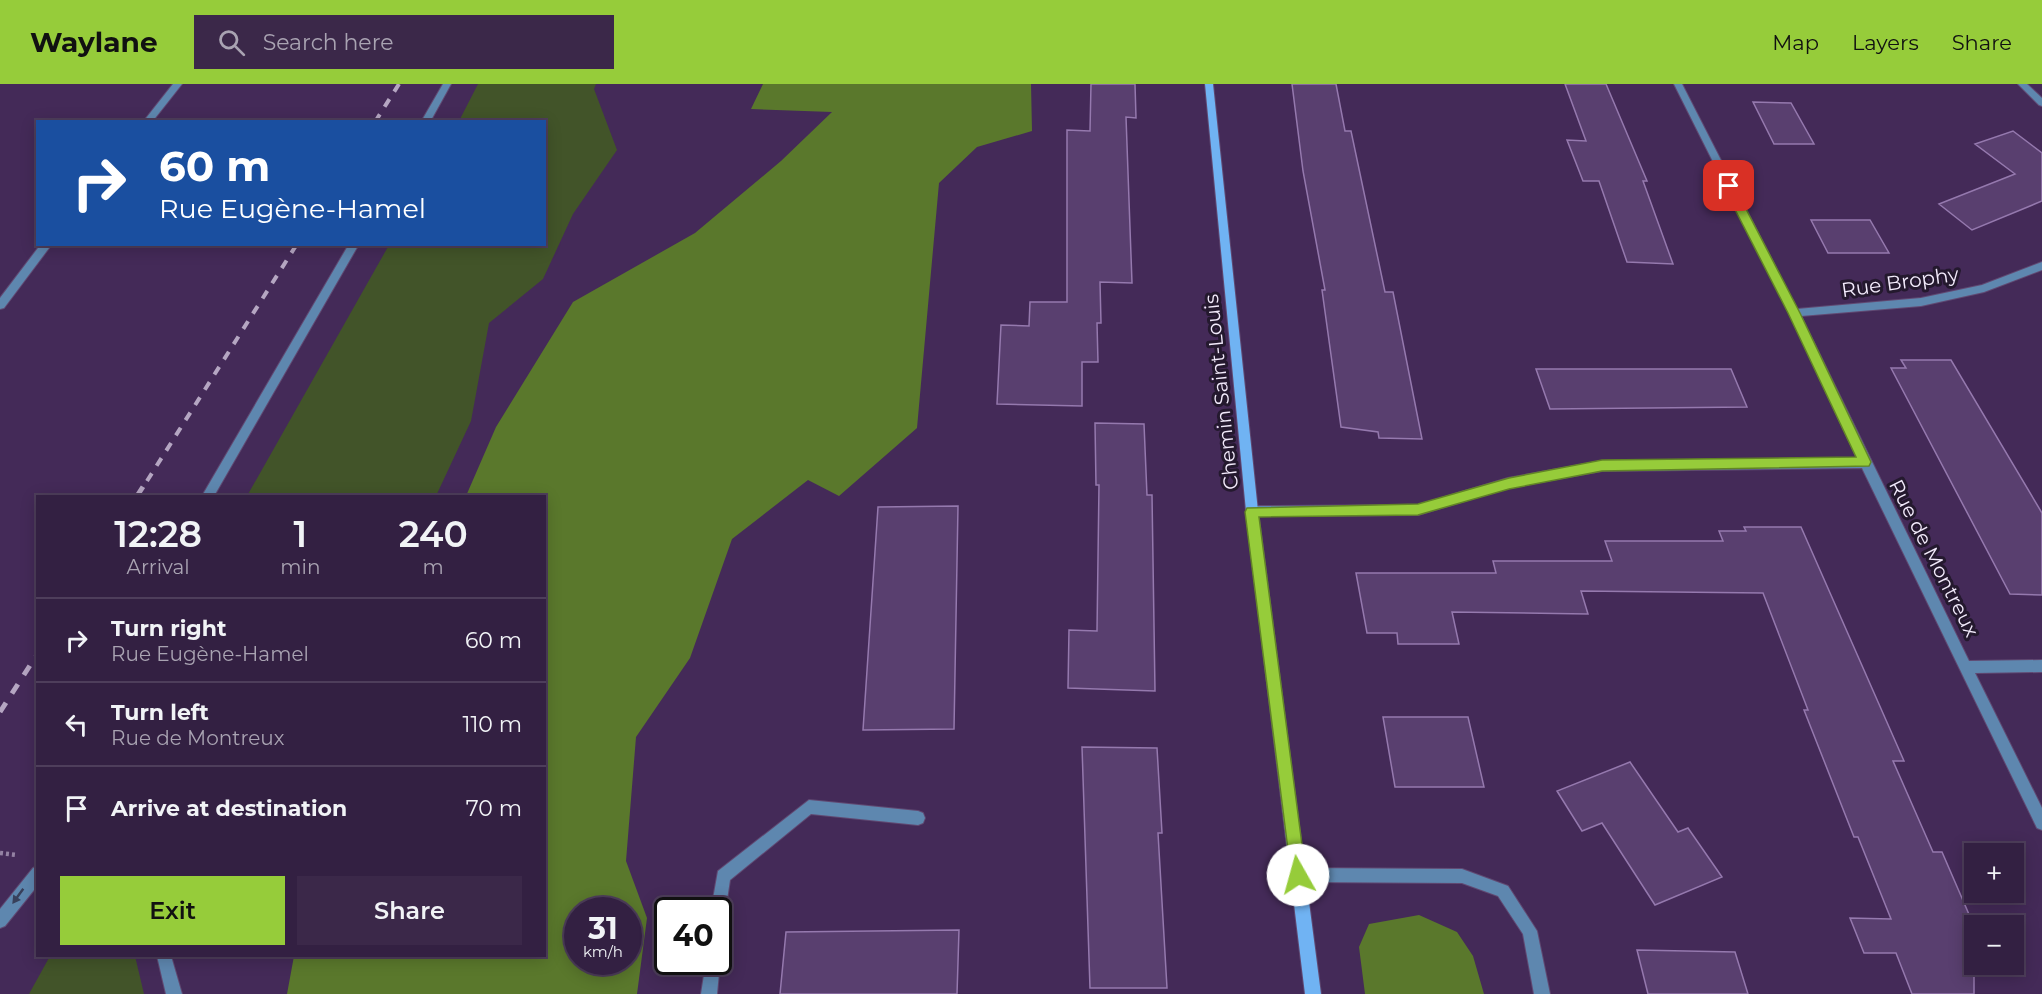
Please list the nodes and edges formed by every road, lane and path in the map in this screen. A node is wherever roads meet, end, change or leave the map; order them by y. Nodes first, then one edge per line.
1 (178, 84) edge
2 (447, 84) edge
3 (1209, 84) edge
4 (1678, 84) edge
5 (2022, 84) edge
6 (2042, 103) edge
7 (149, 120) edge
8 (426, 120) edge
9 (45, 246) edge
10 (353, 246) edge
11 (2042, 266) edge
12 (0, 305) edge
13 (1794, 313) junction
14 (1864, 462) junction
15 (209, 495) edge
16 (1252, 512) junction
17 (2042, 666) edge
18 (1967, 667) junction
19 (918, 818) dead end
20 (2042, 823) edge
21 (1298, 875) junction
22 (36, 876) edge
23 (720, 897) edge
24 (0, 921) edge
25 (164, 957) edge
26 (711, 975) edge
27 (174, 994) edge
28 (709, 994) edge
29 (1313, 994) edge
30 (1542, 994) edge

1 - 7 street
2 - 8 street
3 - 16 street, Chemin Saint-Louis
4 - 13 street, Rue de Montreux
5 - 6 street
9 - 12 street
10 - 15 street
11 - 13 street, Rue Brophy
13 - 14 street, Rue de Montreux
14 - 16 street
14 - 18 street, Rue de Montreux
16 - 21 street, Chemin Saint-Louis
17 - 18 street
18 - 20 street, Rue de Montreux
19 - 23 street
21 - 29 street, Chemin Saint-Louis
21 - 30 street
22 -> 24 street
25 - 27 street
26 - 28 street

